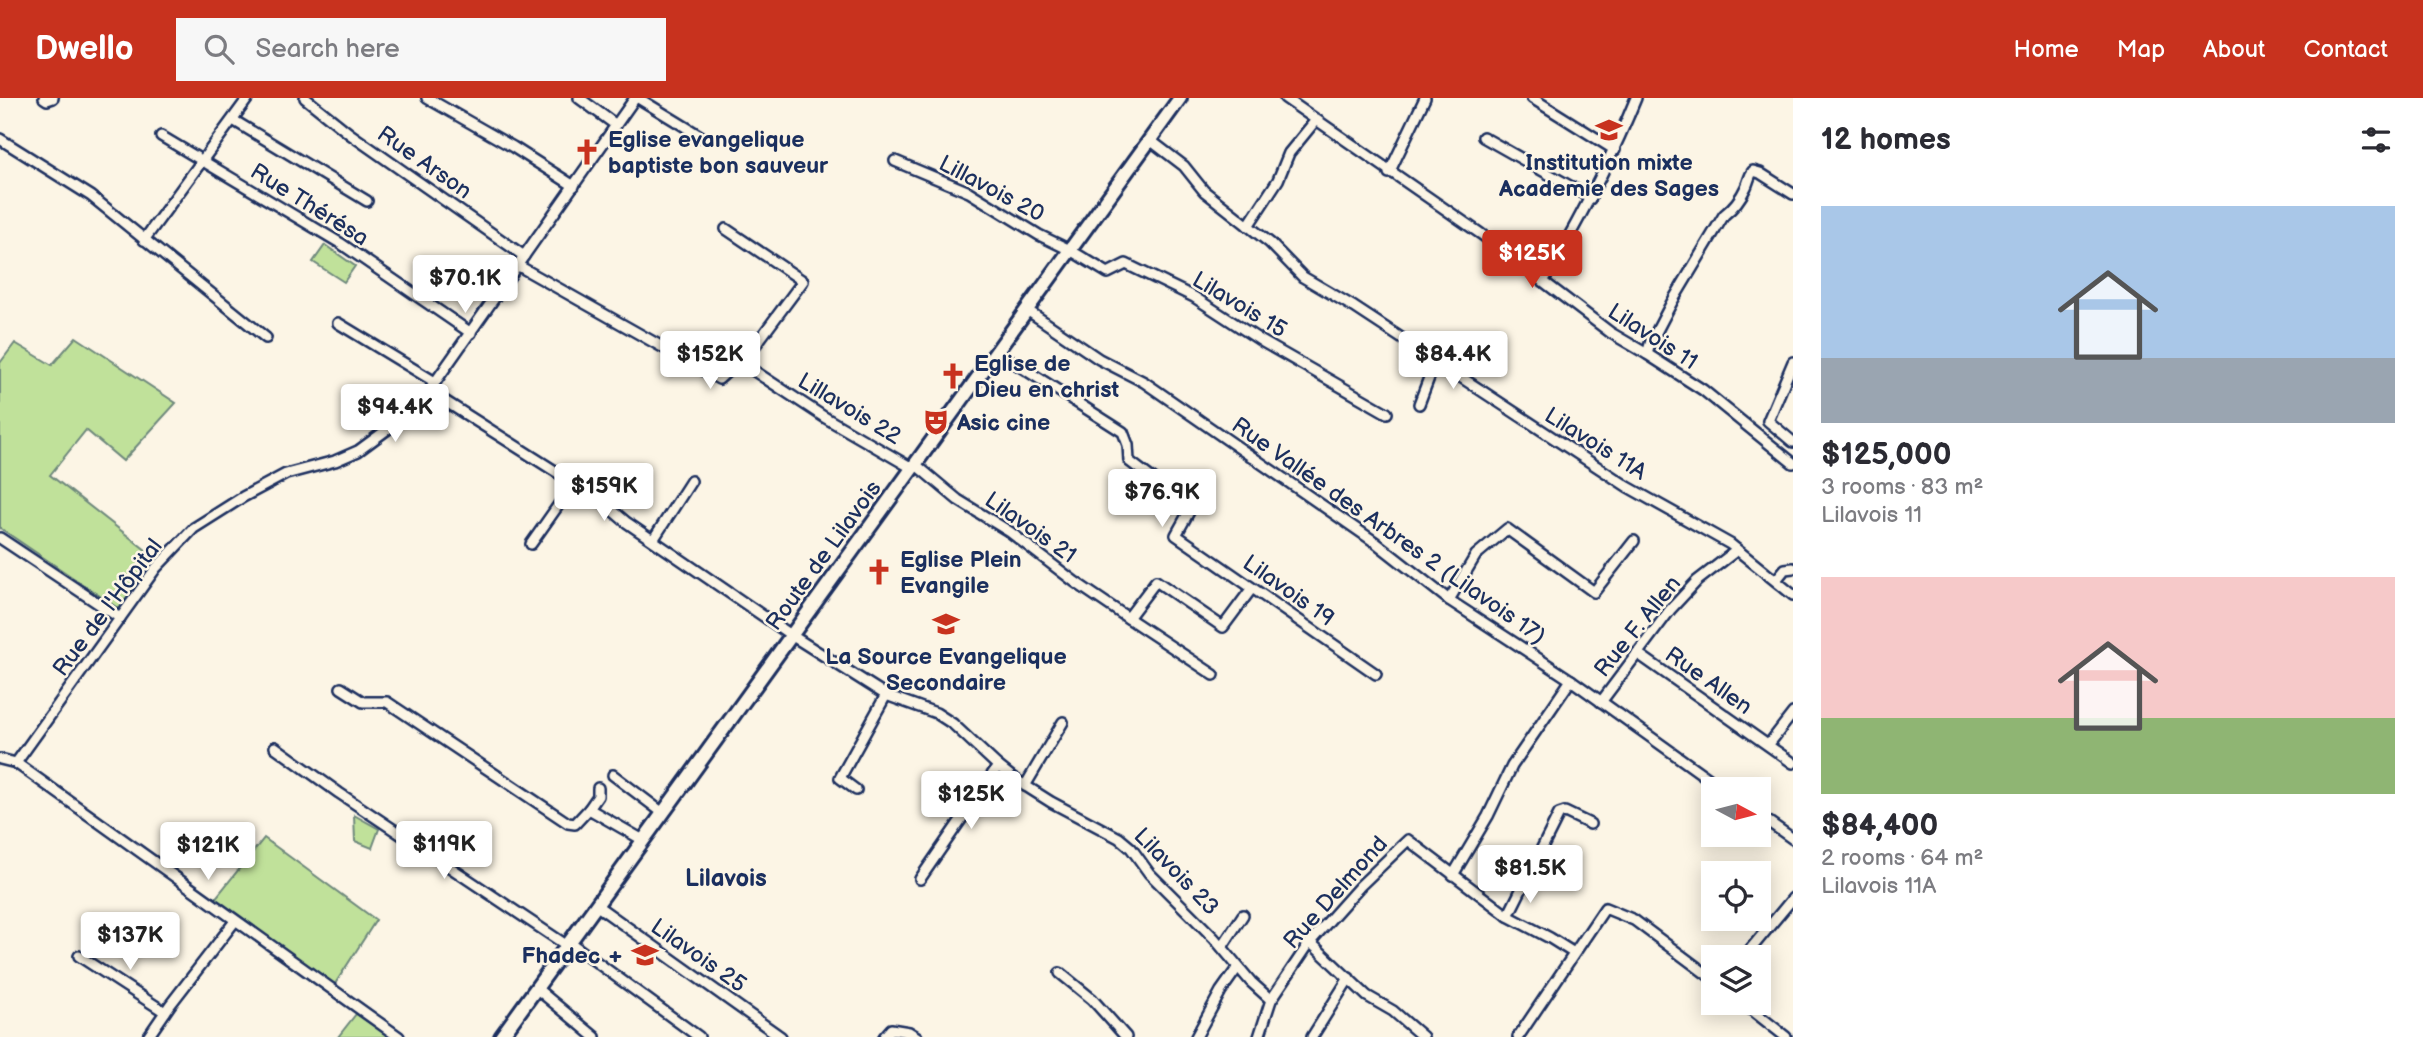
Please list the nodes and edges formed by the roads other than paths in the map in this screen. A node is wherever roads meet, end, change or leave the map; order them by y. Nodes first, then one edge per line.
1 (44, 98) edge
2 (53, 98) edge
3 (248, 98) edge
4 (305, 98) edge
5 (427, 98) edge
6 (579, 98) edge
7 (636, 98) edge
8 (1180, 98) edge
9 (1286, 98) edge
10 (1425, 98) edge
11 (1532, 98) edge
12 (1636, 98) edge
13 (1316, 120) junction
14 (233, 121) junction
15 (616, 125) junction
16 (160, 136) dead end
17 (702, 137) dead end
18 (1483, 137) dead end
19 (0, 139) edge
20 (1150, 140) junction
21 (1615, 150) junction
22 (895, 161) dead end
23 (202, 162) junction
24 (1389, 173) junction
25 (574, 186) junction
26 (1793, 194) edge
27 (1591, 198) junction
28 (367, 201) dead end
29 (1248, 226) junction
30 (726, 229) dead end
31 (144, 240) junction
32 (1070, 250) junction
33 (524, 256) junction
34 (517, 265) junction
35 (1544, 280) junction
36 (1027, 310) junction
37 (338, 323) dead end
38 (471, 333) junction
39 (266, 338) dead end
40 (996, 351) junction
41 (1647, 354) junction
42 (1435, 362) junction
43 (1793, 362) edge
44 (742, 363) junction
45 (435, 382) junction
46 (429, 391) junction
47 (1419, 404) dead end
48 (1387, 413) dead end
49 (1768, 421) junction
50 (1758, 435) junction
51 (1793, 442) edge
52 (1793, 463) edge
53 (914, 466) junction
54 (691, 481) dead end
55 (574, 483) junction
56 (0, 538) edge
57 (653, 540) junction
58 (1634, 541) dead end
59 (531, 544) dead end
60 (1737, 550) junction
61 (1793, 568) edge
62 (1776, 580) junction
63 (1252, 588) junction
64 (1793, 595) edge
65 (1449, 600) junction
66 (120, 618) junction
67 (1128, 618) junction
68 (791, 635) junction
69 (1637, 653) junction
70 (1376, 674) dead end
71 (1214, 675) dead end
72 (1571, 680) junction
73 (341, 688) dead end
74 (886, 695) junction
75 (1601, 702) junction
76 (1793, 713) edge
77 (1063, 722) dead end
78 (1769, 744) junction
79 (275, 747) dead end
80 (2, 763) edge
81 (16, 763) junction
82 (1793, 763) edge
83 (998, 766) junction
84 (613, 775) dead end
85 (1706, 777) edge
86 (1025, 786) junction
87 (598, 788) dead end
88 (856, 790) dead end
89 (589, 809) junction
90 (663, 813) junction
91 (1771, 823) edge
92 (1590, 824) dead end
93 (1793, 839) edge
94 (643, 840) junction
95 (1453, 875) junction
96 (920, 879) dead end
97 (1793, 898) edge
98 (596, 905) junction
99 (1243, 915) dead end
100 (1508, 916) junction
101 (235, 920) junction
102 (1310, 942) junction
103 (567, 944) junction
104 (1754, 945) edge
105 (1222, 947) junction
106 (1573, 953) junction
107 (79, 956) dead end
108 (1238, 967) junction
109 (1701, 970) edge
110 (1060, 973) dead end
111 (1349, 978) junction
112 (536, 988) junction
113 (1271, 1000) junction
114 (165, 1013) junction
115 (1758, 1015) edge
116 (148, 1037) edge
117 (399, 1037) edge
118 (501, 1037) edge
119 (595, 1037) edge
120 (699, 1037) edge
121 (780, 1037) edge
122 (884, 1037) edge
123 (917, 1037) edge
124 (1126, 1037) edge
125 (1196, 1037) edge
126 (1259, 1037) edge
127 (1312, 1037) edge
128 (1423, 1037) edge
129 (1518, 1037) edge
130 (1786, 1037) edge

1 - 2 street
3 - 14 street
4 - 33 street, Rue Arson
5 - 25 street
6 - 15 street
7 - 15 street, Rue de l'Hôpital
7 - 17 street
8 - 20 main road, Route de Lilavois
9 - 13 street, Lilavois 11
10 - 24 street
11 - 21 street
12 - 21 street
13 - 24 street, Lilavois 11
13 - 29 street
14 - 23 street
14 - 28 street
15 - 25 street, Rue de l'Hôpital
16 - 23 street, Rue Thérésa
18 - 27 street
19 - 31 street
20 - 29 street, Lilavois 11A
20 - 32 main road, Route de Lilavois
21 - 27 street
22 - 32 street, Lillavois 20
23 - 31 street
23 - 38 street, Rue Thérésa
24 - 35 street, Lilavois 11
25 - 33 street, Rue de l'Hôpital
26 - 41 street
27 - 35 street
29 - 42 street, Lilavois 11A
30 - 44 street
31 - 39 street
32 - 36 main road, Route de Lilavois
32 - 48 street, Lilavois 15
33 - 34 street, Rue de l'Hôpital
34 - 38 street, Rue de l'Hôpital
34 - 44 street
35 - 41 street, Lilavois 11
36 - 40 main road, Route de Lilavois
36 - 65 street, Rue Vallée des Arbres 2 (Lilavois 17)
37 - 45 street
38 - 45 street, Rue de l'Hôpital
40 - 53 main road, Route de Lilavois
40 - 63 street, Lilavois 19
41 - 50 street, Lilavois 11
42 - 47 street
42 - 60 street, Lilavois 11A
43 - 49 street
44 - 53 street, Lillavois 22
45 - 46 street, Rue de l'Hôpital
46 - 55 street, Lilavois 23
46 - 66 street, Rue de l'Hôpital
49 - 50 street
49 - 51 street
50 - 52 street, Lilavois 11
53 - 67 street, Lilavois 21
53 - 68 main road, Route de Lilavois
54 - 57 street
55 - 57 street, Lilavois 23
55 - 59 street
56 - 66 street
57 - 68 street, Lilavois 23
58 - 65 street
60 - 62 street, Lilavois 11A
60 - 69 street, Rue F. Allen
61 - 62 street
62 - 64 street, Lilavois 11A
63 - 67 street
63 - 70 street, Lilavois 19
65 - 72 street, Rue Vallée des Arbres 2 (Lilavois 17)
66 - 81 street, Rue de l'Hôpital
67 - 71 street, Lilavois 21
68 - 74 street, Lilavois 23
68 - 90 main road, Route de Lilavois
69 - 75 street, Rue F. Allen
69 - 78 street, Rue Allen
72 - 75 street, Rue Vallée des Arbres 2 (Lilavois 17)
72 - 95 street
73 - 89 street
74 - 83 street, Lilavois 23
74 - 88 street
75 - 85 street, Rue Vallée des Arbres 2 (Lilavois 17)
76 - 78 street
77 - 86 street
78 - 82 street, Rue Allen
79 - 103 street
80 - 81 street
81 - 101 street
83 - 86 street, Lilavois 23
83 - 96 street
84 - 90 street
86 - 105 street, Lilavois 23
87 - 89 street
89 - 94 street
90 - 94 main road, Route de Lilavois
91 - 93 street
92 - 100 street
94 - 98 main road, Route de Lilavois
95 - 100 street, Rue Delmond
95 - 102 street, Rue Delmond
97 - 104 street
98 - 103 main road, Route de Lilavois
98 - 121 street, Lilavois 25
99 - 105 street
100 - 106 street, Rue Delmond
101 - 114 street
101 - 117 street
102 - 111 street
102 - 113 street, Rue Delmond
103 - 112 main road, Route de Lilavois
103 - 120 street
105 - 108 street, Lilavois 23
106 - 109 street
106 - 129 street
107 - 114 street
108 - 113 street, Lilavois 23
108 - 125 street
110 - 124 street
111 - 127 street
111 - 128 street
112 - 118 main road, Route de Lilavois
112 - 119 street
113 - 126 street, Rue Delmond
114 - 116 street
115 - 130 street
122 - 123 street

